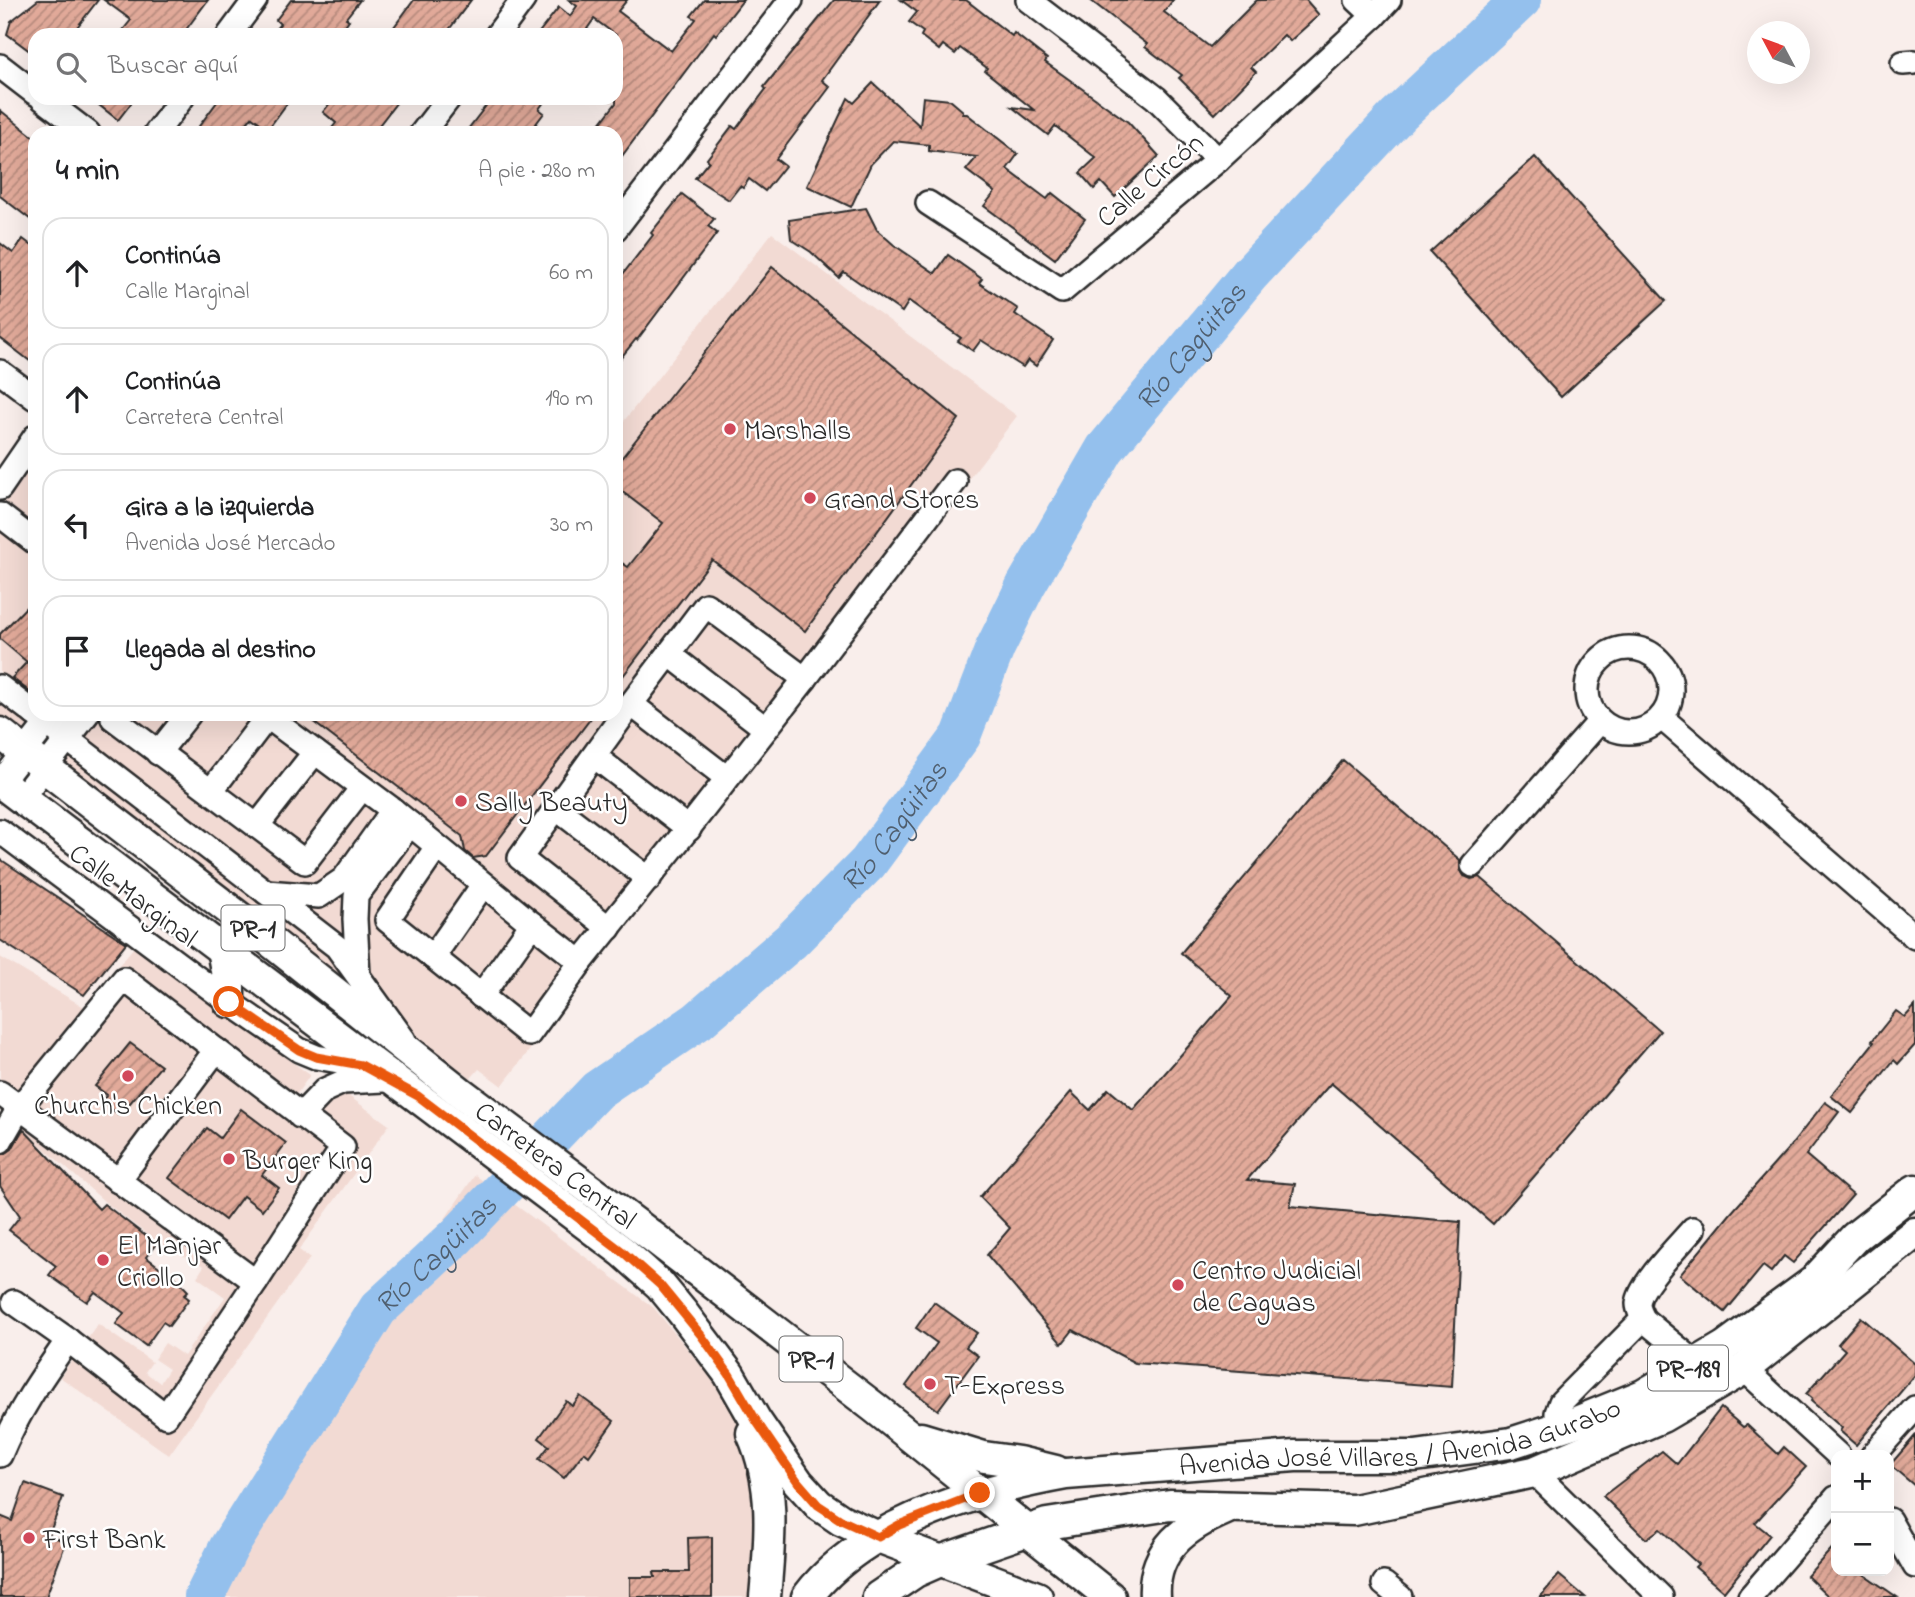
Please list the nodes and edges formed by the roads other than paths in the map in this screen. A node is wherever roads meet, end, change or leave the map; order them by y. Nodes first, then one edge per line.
1 (255, 0) edge
2 (523, 0) edge
3 (791, 0) edge
4 (1028, 0) edge
5 (1357, 0) edge
6 (1382, 8) edge
7 (234, 28) edge
8 (501, 28) edge
9 (0, 66) edge
10 (28, 88) edge
11 (51, 105) edge
12 (177, 105) edge
13 (444, 105) edge
14 (79, 126) edge
15 (161, 126) edge
16 (427, 126) edge
17 (1218, 160) junction
18 (928, 203) dead end
19 (623, 219) edge
20 (0, 372) edge
21 (28, 393) edge
22 (28, 447) edge
23 (955, 481) dead end
24 (0, 488) edge
25 (0, 515) edge
26 (28, 532) edge
27 (669, 654) junction
28 (806, 679) junction
29 (0, 687) edge
30 (631, 704) junction
31 (28, 706) edge
32 (623, 715) edge
33 (1662, 718) junction
34 (42, 721) edge
35 (49, 721) edge
36 (81, 721) edge
37 (117, 721) edge
38 (183, 721) edge
39 (261, 721) edge
40 (273, 721) edge
41 (619, 721) edge
42 (1600, 721) junction
43 (766, 729) junction
44 (0, 733) edge
45 (68, 738) junction
46 (315, 752) junction
47 (158, 753) junction
48 (594, 756) junction
49 (34, 760) junction
50 (727, 778) junction
51 (7, 787) edge
52 (362, 788) junction
53 (211, 791) junction
54 (556, 808) junction
55 (401, 817) junction
56 (257, 826) junction
57 (688, 829) junction
58 (0, 831) edge
59 (437, 847) junction
60 (1473, 865) dead end
61 (649, 879) junction
62 (484, 884) junction
63 (266, 892) junction
64 (532, 924) junction
65 (609, 928) junction
66 (1915, 937) edge
67 (222, 949) junction
68 (433, 957) junction
69 (581, 962) junction
70 (358, 975) junction
71 (481, 996) junction
72 (229, 1002) junction
73 (216, 1051) junction
74 (416, 1057) junction
75 (385, 1080) junction
76 (0, 1093) edge
77 (418, 1096) junction
78 (452, 1104) junction
79 (19, 1108) junction
80 (300, 1116) junction
81 (0, 1141) edge
82 (118, 1181) junction
83 (1915, 1190) edge
84 (1693, 1229) dead end
85 (1915, 1233) edge
86 (256, 1282) junction
87 (14, 1302) dead end
88 (1643, 1319) junction
89 (68, 1340) junction
90 (1696, 1363) junction
91 (1744, 1369) junction
92 (729, 1374) junction
93 (1915, 1408) edge
94 (895, 1425) junction
95 (1557, 1428) junction
96 (1833, 1450) edge
97 (1877, 1450) edge
98 (0, 1455) edge
99 (1534, 1472) junction
100 (1066, 1474) junction
101 (980, 1493) junction
102 (1831, 1504) edge
103 (1231, 1507) junction
104 (1894, 1529) edge
105 (1027, 1530) junction
106 (878, 1537) junction
107 (940, 1561) junction
108 (1915, 1566) edge
109 (1019, 1595) edge
110 (765, 1597) edge
111 (807, 1597) edge
112 (878, 1597) edge
113 (1110, 1597) edge
114 (1155, 1597) edge
115 (1661, 1597) edge
116 (1750, 1597) edge

1 - 7 street
2 - 8 street
3 - 19 street
4 - 17 street
5 - 6 street
6 - 17 street, Calle Circón
9 - 10 street
11 - 14 street
12 - 15 street
13 - 16 street
17 - 18 street, Calle Circón
20 - 21 street
22 - 24 street
23 - 28 street
25 - 26 street
27 - 28 street
27 - 30 street
27 - 43 street
28 - 43 street
29 - 31 street
30 - 32 street
30 - 50 street
33 - 42 street
33 - 42 street
33 - 66 street
34 - 49 street
35 - 45 street
36 - 45 street
37 - 47 street
38 - 47 street
39 - 53 street
40 - 46 street
41 - 48 street
42 - 60 street
43 - 50 street
44 - 49 main road, Carretera Central / PR-1
45 - 49 street
45 - 63 street
46 - 52 street
46 - 56 street
47 - 53 street
48 - 54 street
48 - 57 street
49 - 51 street
49 - 74 main road, Carretera Central / PR-1
50 - 57 street
51 - 67 main road, Carretera Central / PR-1
52 - 55 street
52 - 56 street
53 - 56 street
54 - 61 street
54 - 65 street
55 - 59 street
55 - 63 street
55 - 70 street
57 - 61 street
58 - 72 street, Calle Marginal
59 - 62 street
59 - 68 street
61 - 65 street
62 - 64 street
62 - 68 street
63 - 70 street
64 - 69 street
64 - 71 street
65 - 69 street
67 - 72 main road
67 - 77 main road, Carretera Central / PR-1
68 - 71 street
69 - 71 street
70 - 74 street
72 - 75 street, Calle Marginal
73 - 79 street
73 - 80 street
73 - 82 street
74 - 78 main road, Carretera Central / PR-1
75 - 77 street, Calle Marginal
75 - 80 street
76 - 79 street
77 - 78 main road, Carretera Central / PR-1
78 - 92 main road, Carretera Central / PR-1
78 - 94 main road, Carretera Central / PR-1
79 - 81 street
79 - 82 street
80 - 86 street
82 - 86 street
83 - 90 main road, Avenida José Villares / Avenida Gurabo / PR-189
84 - 88 street
85 - 91 main road, Avenida José Villares / Avenida Gurabo / PR-189
86 - 89 street
87 - 89 street
88 - 90 street
88 - 95 street
89 - 98 street
90 - 95 main road, Avenida José Villares / Avenida Gurabo / PR-189
91 - 96 street
91 - 99 main road, Avenida José Villares / Avenida Gurabo / PR-189
92 - 106 main road, Carretera Central / PR-1
92 - 110 main road
93 - 97 street
94 - 100 main road
94 - 101 main road, Carretera Central / PR-1
95 - 100 main road, Avenida José Villares / Avenida Gurabo / PR-189
99 - 103 main road, Avenida José Villares / Avenida Gurabo / PR-189
99 - 115 street
100 - 101 main road, Avenida José Villares / Avenida Gurabo / PR-189
101 - 105 main road, Carretera Central / PR-1
101 - 106 main road, Avenida José Villares / Avenida Gurabo
102 - 116 street
103 - 105 main road, Avenida José Villares / Avenida Gurabo / PR-189
103 - 114 main road
104 - 108 street
105 - 107 main road, Avenida José Villares / Avenida Gurabo
105 - 113 main road, Carretera Central / PR-1
106 - 107 main road, Carretera Central / PR-1
106 - 111 main road, Avenida José Villares / Avenida Gurabo
107 - 109 main road, Carretera Central / PR-1
107 - 112 main road, Avenida José Villares / Avenida Gurabo

